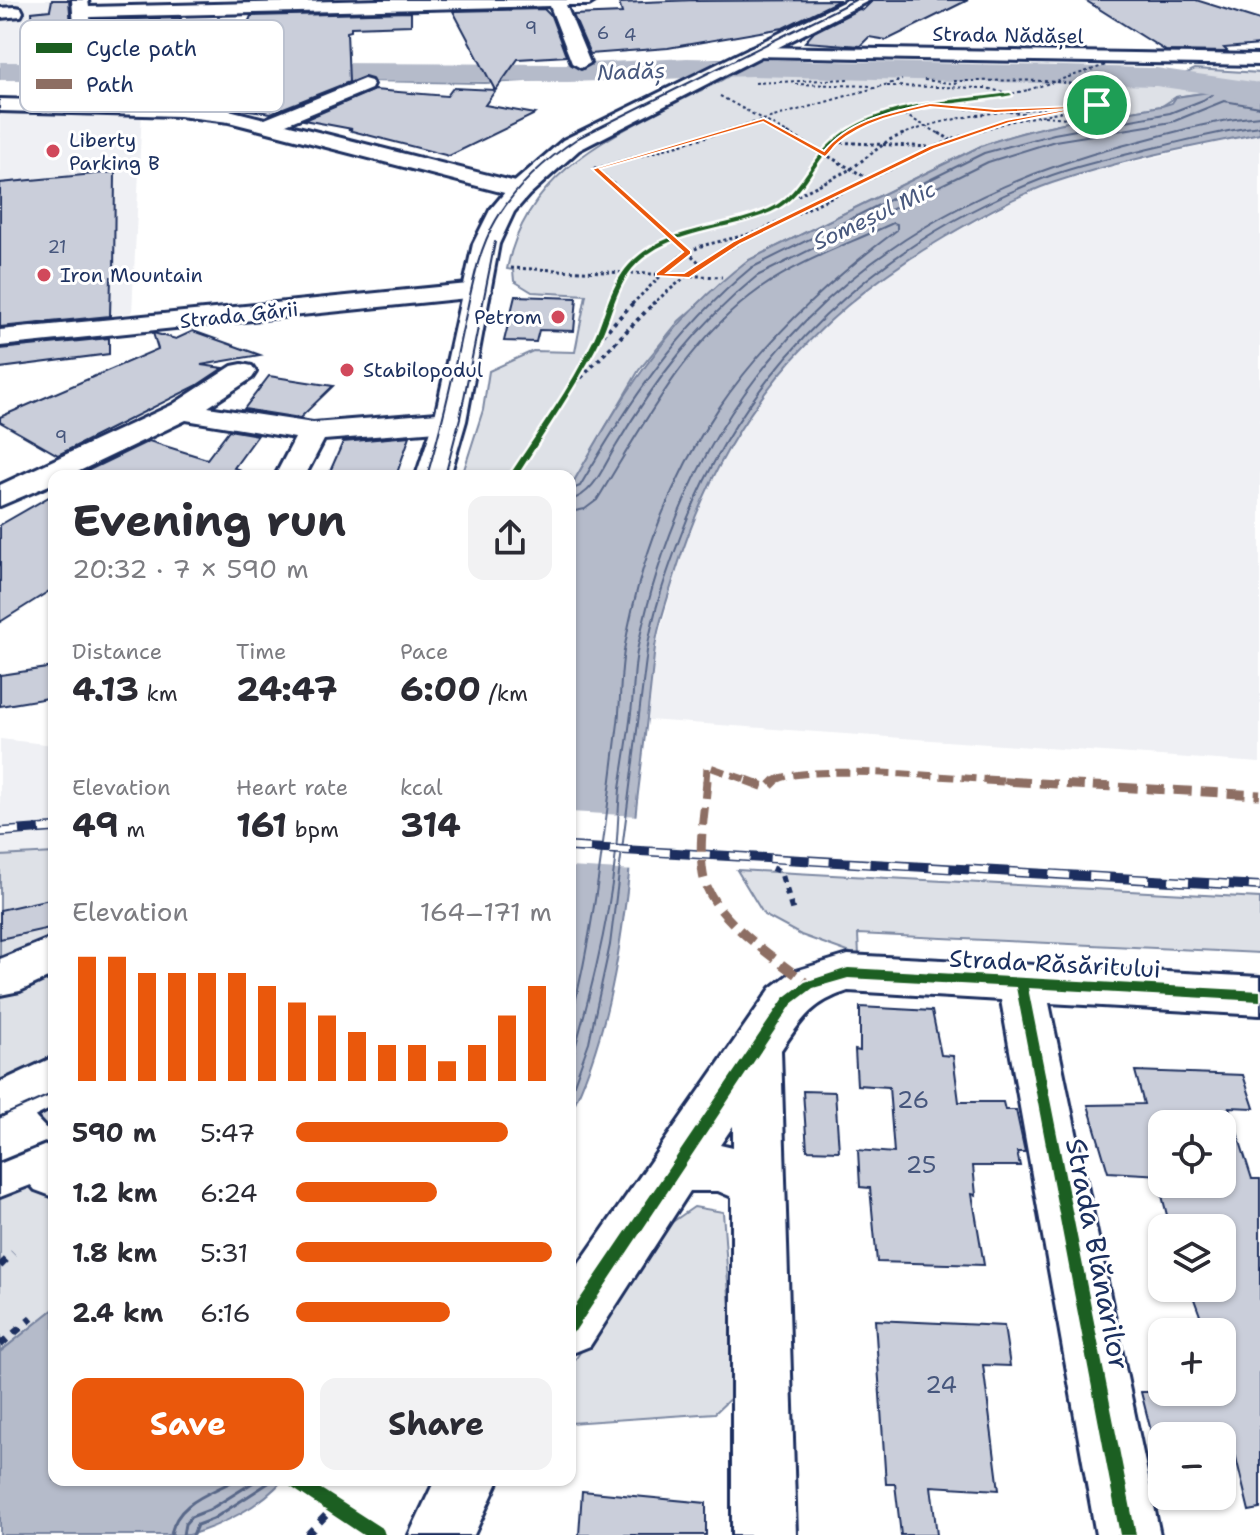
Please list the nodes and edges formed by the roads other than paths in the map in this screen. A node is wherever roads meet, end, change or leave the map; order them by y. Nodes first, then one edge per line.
1 (556, 0) edge
2 (589, 0) edge
3 (861, 0) edge
4 (80, 6) edge
5 (750, 54) junction
6 (1260, 60) edge
7 (581, 63) dead end
8 (364, 85) dead end
9 (0, 105) edge
10 (20, 106) edge
11 (192, 112) edge
12 (270, 124) junction
13 (520, 190) junction
14 (472, 291) junction
15 (0, 338) edge
16 (242, 372) dead end
17 (182, 411) junction
18 (450, 421) junction
19 (313, 432) junction
20 (57, 470) edge
21 (293, 470) edge
22 (435, 470) edge
23 (48, 474) edge
24 (0, 497) edge
25 (48, 958) edge
26 (4, 978) dead end
27 (1021, 982) junction
28 (1260, 996) edge
29 (757, 1048) junction
30 (48, 1083) edge
31 (1, 1110) edge
32 (37, 1163) edge
33 (675, 1170) junction
34 (759, 1185) junction
35 (576, 1317) edge
36 (465, 1486) edge
37 (441, 1535) edge
38 (764, 1535) edge
39 (1128, 1535) edge

1 - 2 street
1 - 4 street
1 - 7 street
3 - 5 main road
5 - 6 street, Strada Nădășel
5 - 13 main road
8 - 12 street
9 - 10 street
11 - 12 street
12 - 13 street
13 - 14 main road
14 - 15 street, Strada Gării
14 - 18 main road
16 - 17 street
17 - 19 street
17 - 20 street
18 - 19 street
18 - 22 main road
19 - 21 street
23 - 24 street
25 - 26 street
27 - 28 street, Strada Răsăritului
27 - 29 street, Strada Răsăritului
27 - 39 street, Strada Blănarilor
29 - 33 street
29 - 34 street
30 - 31 main road
31 - 32 street
33 - 34 street
33 - 35 street
34 - 38 street
36 - 37 street

